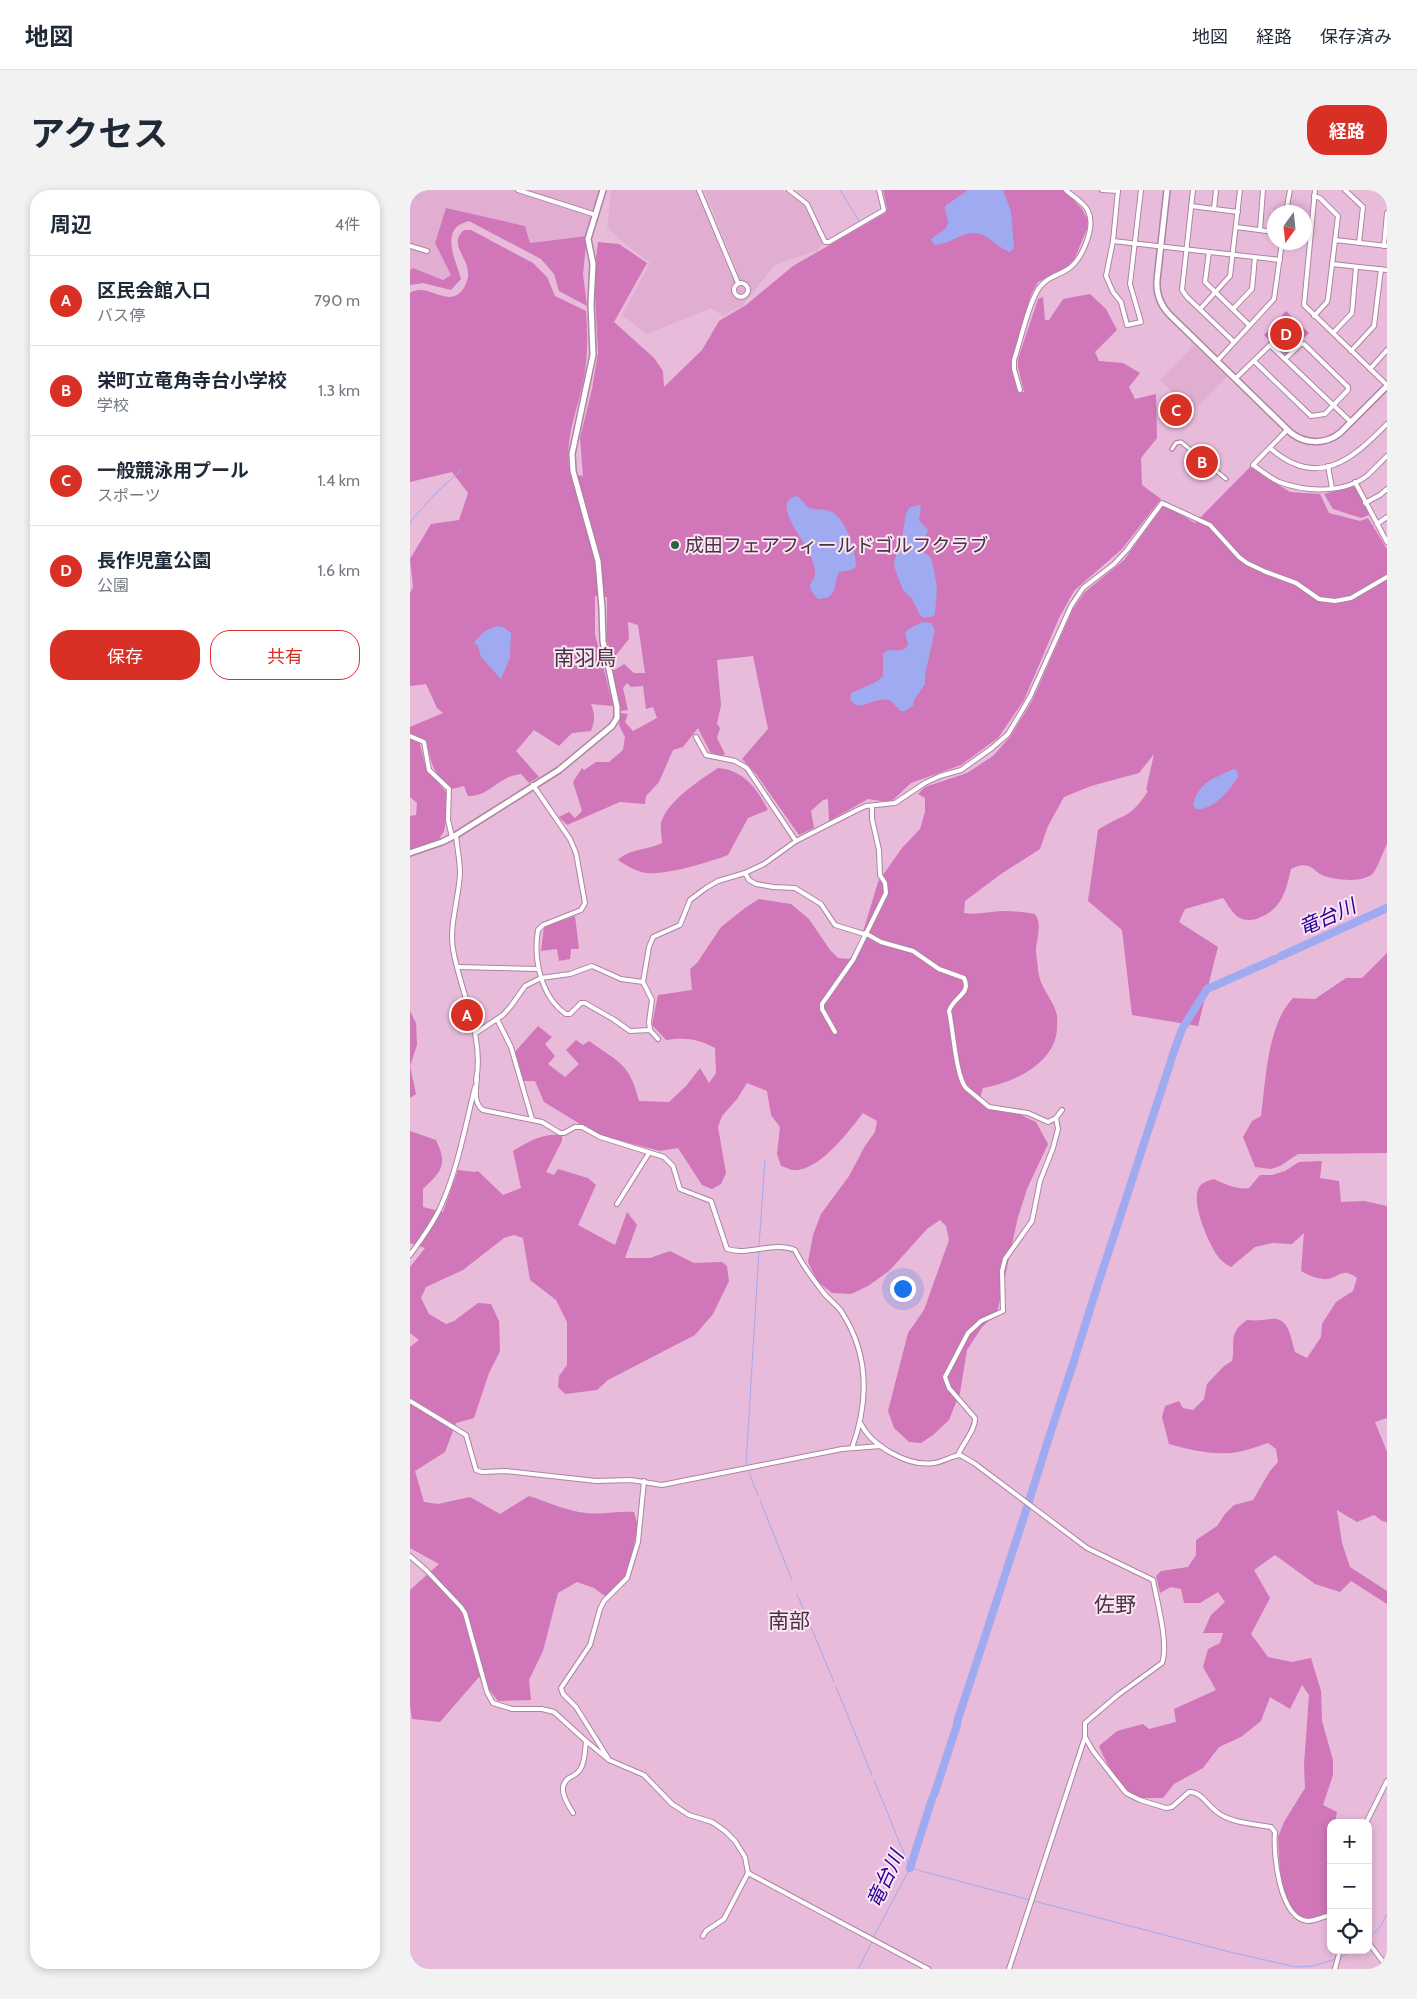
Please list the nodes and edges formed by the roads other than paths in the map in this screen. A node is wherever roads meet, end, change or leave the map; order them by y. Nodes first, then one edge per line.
1 (518, 190) edge
2 (603, 190) edge
3 (699, 190) edge
4 (788, 190) edge
5 (880, 190) edge
6 (1066, 190) edge
7 (1102, 190) edge
8 (1118, 190) edge
9 (1141, 190) edge
10 (1167, 190) edge
11 (1193, 190) edge
12 (1216, 190) edge
13 (1240, 190) edge
14 (1264, 190) edge
15 (1290, 190) edge
16 (1315, 190) edge
17 (1346, 190) edge
18 (1381, 190) edge
19 (1314, 196) junction
20 (1387, 197) edge
21 (1287, 205) edge
22 (1191, 206) junction
23 (1214, 209) junction
24 (1238, 212) junction
25 (1387, 213) edge
26 (596, 215) junction
27 (1236, 227) junction
28 (1260, 230) junction
29 (1267, 231) edge
30 (1335, 240) junction
31 (1112, 241) junction
32 (1134, 243) junction
33 (1359, 243) junction
34 (410, 246) edge
35 (1160, 246) junction
36 (1385, 246) edge
37 (1186, 249) junction
38 (1281, 250) edge
39 (427, 251) dead end
40 (1209, 252) junction
41 (1233, 254) junction
42 (1255, 257) junction
43 (1280, 260) junction
44 (1332, 264) junction
45 (1356, 266) junction
46 (1381, 269) junction
47 (1387, 270) edge
48 (738, 283) dead end
49 (1216, 292) junction
50 (1200, 309) junction
51 (1233, 309) junction
52 (1314, 316) junction
53 (1250, 325) junction
54 (1333, 334) junction
55 (1234, 342) junction
56 (1387, 350) edge
57 (1351, 351) junction
58 (1285, 359) junction
59 (1217, 361) junction
60 (1254, 361) junction
61 (1370, 369) junction
62 (1235, 379) junction
63 (1387, 386) edge
64 (1020, 390) dead end
65 (1334, 406) junction
66 (1351, 422) junction
67 (1387, 424) edge
68 (1287, 430) junction
69 (1270, 448) junction
70 (1172, 449) dead end
71 (1387, 456) edge
72 (1328, 466) junction
73 (1226, 479) dead end
74 (1355, 482) junction
75 (1332, 488) junction
76 (1387, 489) edge
77 (1365, 502) junction
78 (1387, 517) edge
79 (1377, 524) junction
80 (1387, 542) edge
81 (1387, 577) edge
82 (410, 736) edge
83 (696, 737) dead end
84 (533, 785) junction
85 (872, 806) junction
86 (454, 836) junction
87 (796, 841) junction
88 (410, 853) edge
89 (746, 873) junction
90 (865, 934) junction
91 (457, 967) junction
92 (538, 969) junction
93 (541, 978) junction
94 (643, 982) junction
95 (498, 1019) junction
96 (650, 1030) junction
97 (835, 1032) dead end
98 (476, 1033) junction
99 (658, 1039) dead end
100 (477, 1078) junction
101 (1062, 1110) dead end
102 (1056, 1118) junction
103 (532, 1119) junction
104 (649, 1153) junction
105 (617, 1204) dead end
106 (410, 1256) edge
107 (410, 1401) edge
108 (861, 1424) junction
109 (881, 1446) junction
110 (852, 1448) junction
111 (958, 1455) junction
112 (644, 1481) junction
113 (410, 1556) edge
114 (1085, 1737) junction
115 (586, 1741) junction
116 (609, 1760) junction
117 (1387, 1781) edge
118 (573, 1813) dead end
119 (1368, 1819) edge
120 (748, 1873) junction
121 (1327, 1915) edge
122 (703, 1936) dead end
123 (1372, 1947) edge
124 (1339, 1954) edge
125 (1387, 1966) edge
126 (928, 1969) edge
127 (1009, 1969) edge
128 (1335, 1969) edge

1 - 26 street
2 - 26 street
3 - 48 street
4 - 5 street
6 - 64 street
7 - 8 street
8 - 31 street
9 - 32 street
10 - 35 street
11 - 22 street
12 - 23 street
13 - 24 street
14 - 28 street
15 - 21 street
16 - 19 street
17 - 33 street
18 - 20 street
19 - 30 street
19 - 52 street
22 - 23 street
22 - 37 street
23 - 24 street
24 - 27 street
25 - 36 street
26 - 84 street
27 - 28 street
27 - 41 street
28 - 29 street
30 - 33 street
30 - 44 street
31 - 32 street
31 - 32 street
32 - 35 street
33 - 36 street
34 - 39 street
35 - 37 street
35 - 59 street
37 - 40 street
37 - 50 street
38 - 43 street
40 - 41 street
40 - 49 street
41 - 42 street
41 - 49 street
42 - 43 street
42 - 51 street
43 - 53 street
44 - 45 street
44 - 52 street
45 - 46 street
45 - 54 street
46 - 47 street
46 - 57 street
49 - 50 street
49 - 51 street
50 - 55 street
51 - 53 street
52 - 54 street
53 - 55 street
54 - 57 street
55 - 59 street
56 - 61 street
57 - 61 street
58 - 60 street
58 - 65 street
58 - 65 street
59 - 62 street
60 - 62 street
60 - 65 street
61 - 63 street
62 - 68 street
63 - 66 street
65 - 66 street
66 - 68 street
67 - 72 street
68 - 69 street
69 - 72 street
69 - 75 street
70 - 73 street
71 - 74 street
72 - 75 street
74 - 75 street
74 - 77 street
76 - 77 street
77 - 79 street
78 - 79 street
79 - 80 street
81 - 85 street
82 - 86 street
83 - 87 street
84 - 86 street
84 - 92 street
85 - 87 street
85 - 90 street
86 - 88 street
86 - 91 street
87 - 89 street
89 - 90 street
89 - 94 street
90 - 97 street
90 - 102 street
91 - 92 street
91 - 98 street
92 - 93 street
93 - 94 street
93 - 95 street
93 - 96 street
94 - 96 street
95 - 98 street
95 - 103 street
96 - 99 street
98 - 100 street
100 - 103 street
100 - 106 street
101 - 102 street
102 - 111 street
103 - 104 street
104 - 105 street
104 - 108 street
107 - 112 street
108 - 109 street
108 - 110 street
109 - 110 street
109 - 111 street
110 - 112 street
111 - 114 street
112 - 116 street
113 - 115 street
114 - 121 street
114 - 127 street
115 - 116 street
115 - 118 street
116 - 120 street
117 - 119 street
120 - 122 street
120 - 126 street
123 - 125 street
124 - 128 street

